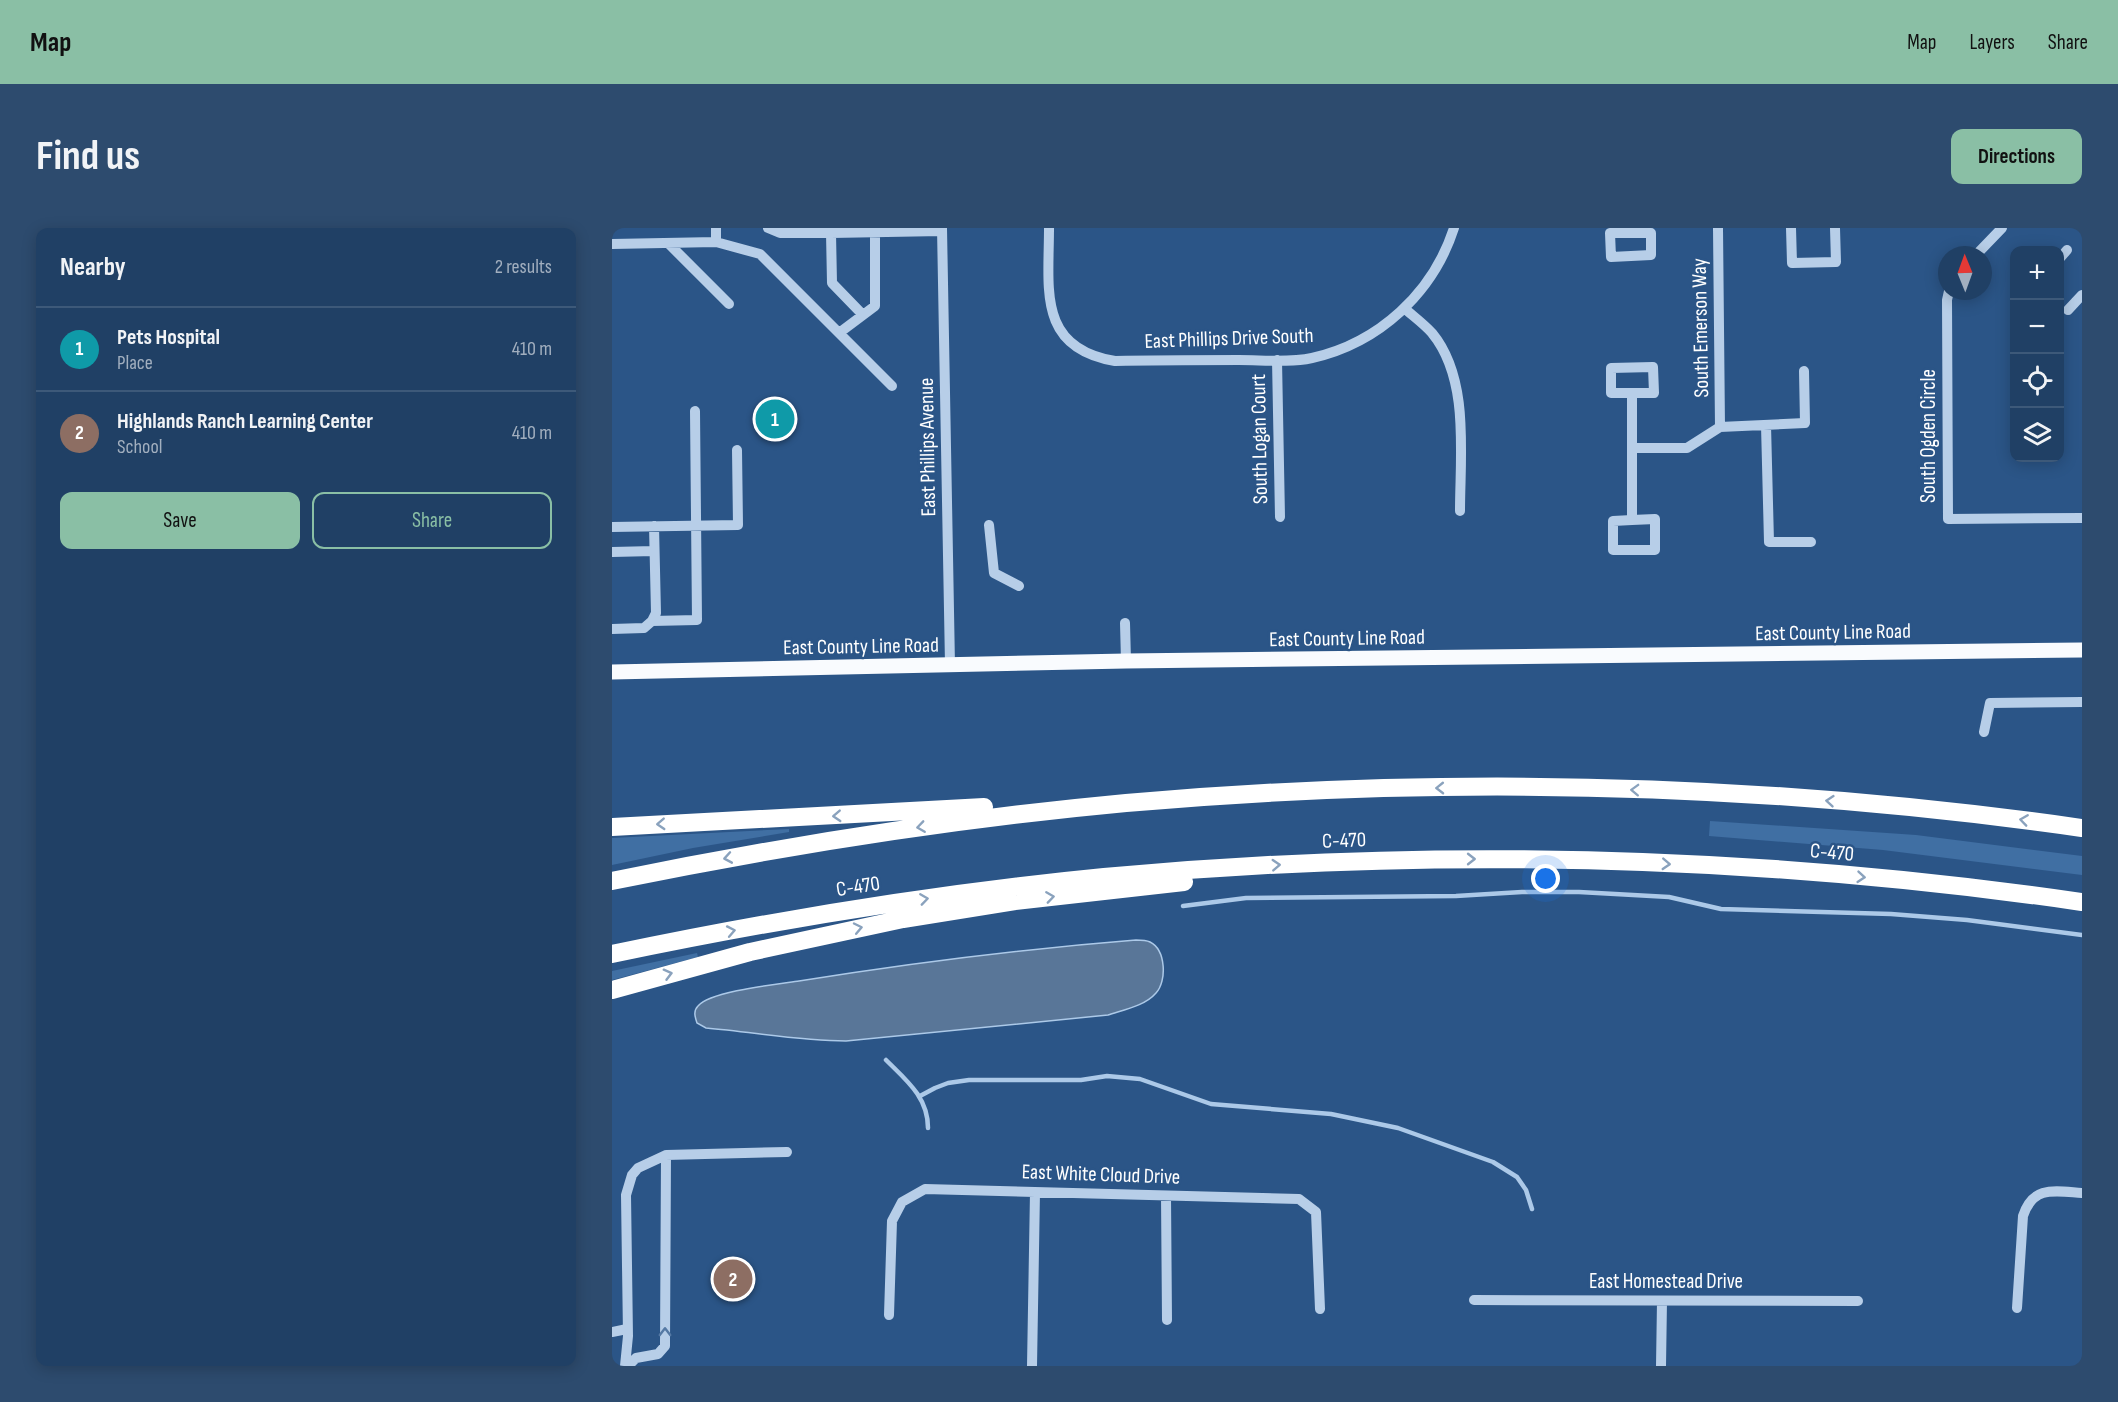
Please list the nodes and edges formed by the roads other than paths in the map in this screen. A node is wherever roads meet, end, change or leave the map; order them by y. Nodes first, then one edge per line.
1 (716, 228) edge
2 (768, 228) edge
3 (1049, 228) edge
4 (1454, 228) edge
5 (1718, 228) edge
6 (1791, 228) edge
7 (1835, 228) edge
8 (2002, 228) edge
9 (942, 229) edge
10 (875, 230) edge
11 (780, 231) edge
12 (831, 233) junction
13 (716, 242) junction
14 (668, 243) junction
15 (612, 244) edge
16 (1985, 246) edge
17 (2082, 295) edge
18 (1947, 300) edge
19 (729, 303) dead end
20 (1404, 308) junction
21 (2068, 310) dead end
22 (863, 315) junction
23 (839, 333) junction
24 (1277, 360) junction
25 (1804, 371) dead end
26 (892, 386) dead end
27 (1632, 393) junction
28 (695, 411) dead end
29 (1766, 425) junction
30 (1720, 427) junction
31 (1632, 448) junction
32 (737, 450) dead end
33 (1460, 511) dead end
34 (1280, 517) dead end
35 (2082, 518) edge
36 (1632, 520) junction
37 (989, 525) dead end
38 (654, 526) junction
39 (697, 526) junction
40 (612, 527) edge
41 (1811, 542) dead end
42 (654, 551) junction
43 (612, 552) edge
44 (1018, 586) dead end
45 (652, 621) junction
46 (1125, 624) dead end
47 (612, 629) edge
48 (2082, 650) edge
49 (1126, 661) junction
50 (950, 665) junction
51 (616, 669) edge
52 (2082, 702) edge
53 (1984, 732) dead end
54 (1104, 806) junction
55 (612, 827) edge
56 (2082, 828) edge
57 (1218, 869) junction
58 (612, 881) edge
59 (2082, 902) edge
60 (612, 954) edge
61 (612, 990) edge
62 (787, 1152) dead end
63 (666, 1155) junction
64 (1035, 1192) junction
65 (2082, 1193) edge
66 (1167, 1196) junction
67 (1474, 1300) dead end
68 (1662, 1301) junction
69 (1858, 1301) dead end
70 (2017, 1308) dead end
71 (1320, 1309) dead end
72 (889, 1315) dead end
73 (1167, 1320) dead end
74 (627, 1329) junction
75 (612, 1332) edge
76 (627, 1366) edge
77 (1032, 1366) edge
78 (1661, 1366) edge

1 - 13 street
2 - 11 street
3 - 24 street, East Phillips Drive South
4 - 20 street, East Phillips Drive South
5 - 30 street, South Emerson Way
6 - 7 street
8 - 16 street
9 - 10 street
9 - 50 street, East Phillips Avenue
10 - 12 street
10 - 22 street
11 - 12 street
12 - 22 street
13 - 14 street
13 - 23 street
14 - 15 street
14 - 19 street
17 - 21 street
18 - 35 street, South Ogden Circle
20 - 24 street, East Phillips Drive South
20 - 33 street
22 - 23 street
23 - 26 street
24 - 34 street, South Logan Court
25 - 29 street
27 - 27 street
27 - 31 street
28 - 39 street
29 - 30 street
29 - 41 street
30 - 31 street
31 - 36 street
32 - 39 street
36 - 36 street
37 - 44 street
38 - 39 street
38 - 40 street
38 - 42 street
39 - 45 street
42 - 43 street
42 - 45 street
45 - 47 street
46 - 49 street
48 - 49 main road, East County Line Road
49 - 50 main road, East County Line Road
50 - 51 main road, East County Line Road
52 - 53 street
54 -> 55 highway
56 -> 54 highway
54 -> 58 highway
57 -> 59 highway, C-470
60 -> 57 highway, C-470
61 -> 57 highway
62 - 63 street
63 - 74 street
76 -> 63 street
64 - 66 street, East White Cloud Drive
64 - 72 street, East White Cloud Drive
64 - 77 street
65 - 70 street
66 - 71 street, East White Cloud Drive
66 - 73 street
67 - 68 street, East Homestead Drive
68 - 69 street, East Homestead Drive
68 - 78 street
74 - 75 street
74 - 76 street

